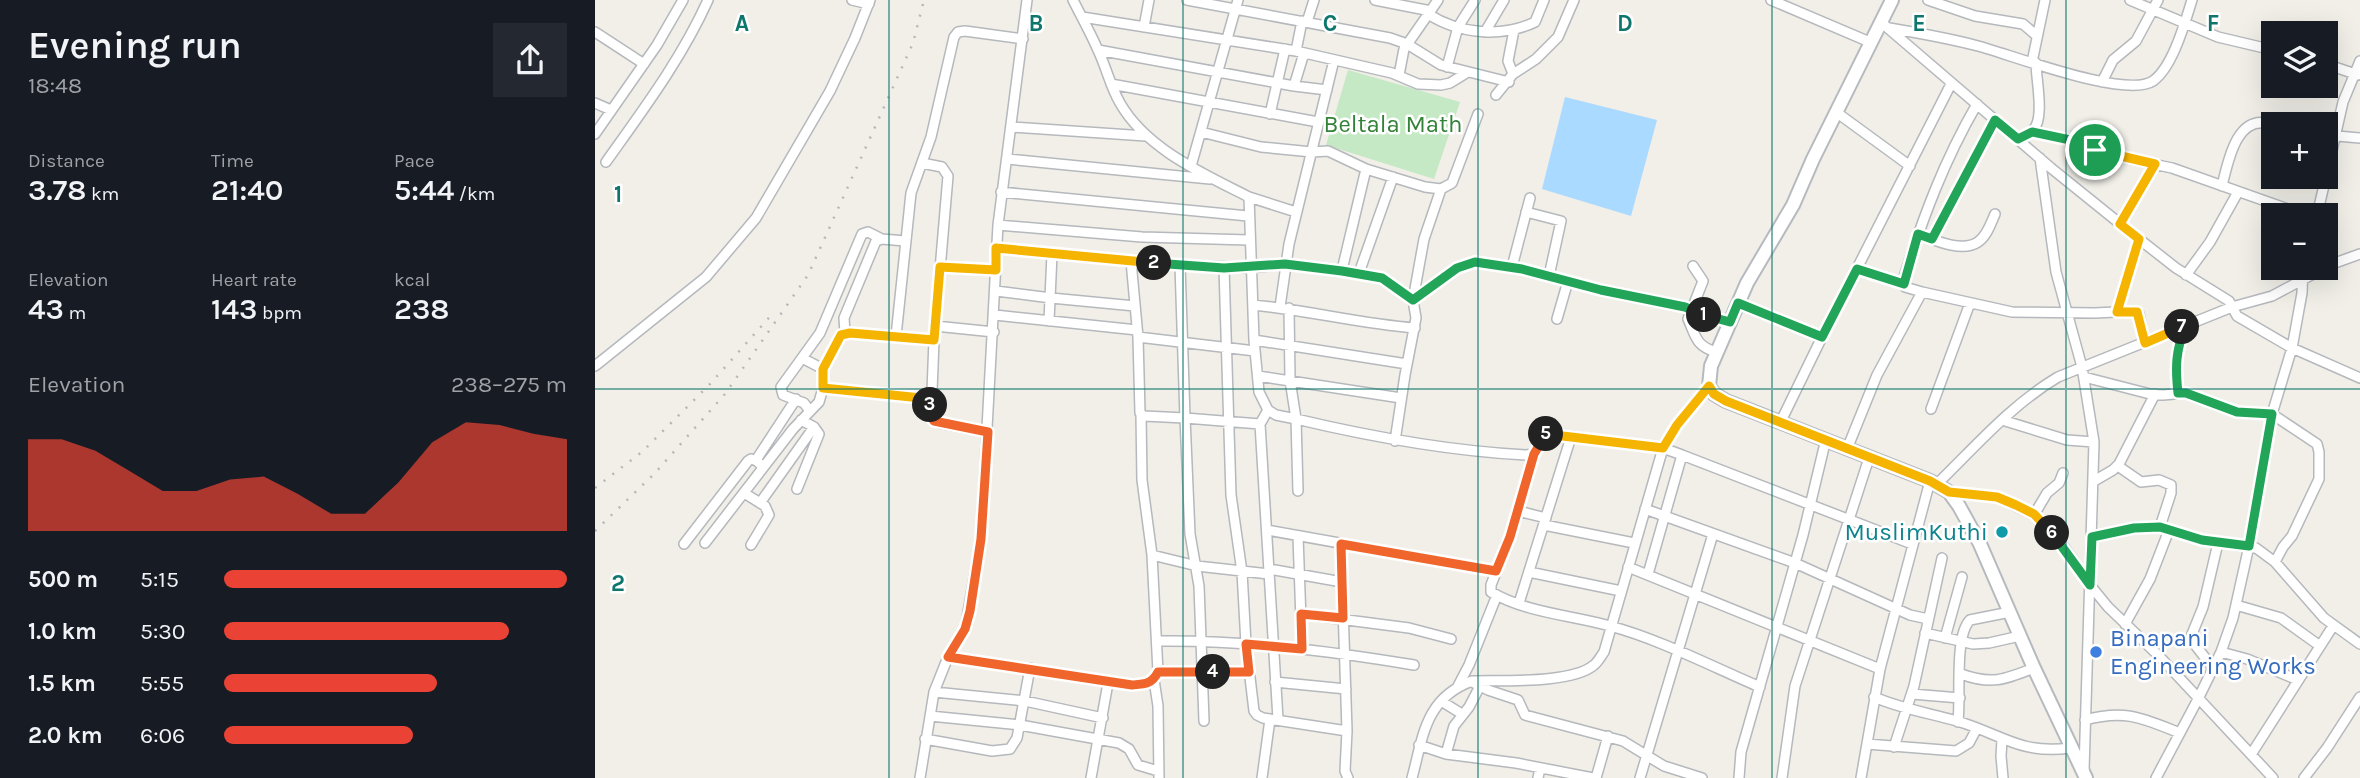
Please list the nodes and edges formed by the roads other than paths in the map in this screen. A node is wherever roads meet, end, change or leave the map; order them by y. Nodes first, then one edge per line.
1 (683, 0) edge
2 (696, 0) edge
3 (852, 0) edge
4 (1027, 0) edge
5 (1073, 0) edge
6 (1149, 0) edge
7 (1187, 0) edge
8 (1238, 0) edge
9 (1314, 0) edge
10 (1375, 0) edge
11 (1438, 0) edge
12 (1475, 0) edge
13 (1504, 0) edge
14 (1544, 0) edge
15 (1573, 0) edge
16 (1772, 0) edge
17 (1892, 0) edge
18 (1928, 0) edge
19 (2045, 0) edge
20 (2130, 0) edge
21 (2192, 0) edge
22 (708, 2) edge
23 (869, 2) edge
24 (2156, 5) edge
25 (1235, 10) junction
26 (1429, 12) junction
27 (1082, 17) junction
28 (1304, 21) junction
29 (2184, 24) junction
30 (1884, 26) junction
31 (1144, 27) junction
32 (1458, 27) junction
33 (1514, 30) junction
34 (595, 32) edge
35 (1485, 32) junction
36 (2037, 36) junction
37 (1023, 38) junction
38 (1228, 40) junction
39 (1872, 43) junction
40 (1407, 44) junction
41 (2261, 48) edge
42 (1285, 49) junction
43 (1098, 50) junction
44 (1300, 52) junction
45 (1334, 60) junction
46 (2360, 61) edge
47 (2034, 63) junction
48 (644, 64) junction
49 (1447, 67) junction
50 (2338, 68) edge
51 (1218, 72) junction
52 (1468, 72) junction
53 (1399, 75) junction
54 (2358, 75) edge
55 (1511, 78) junction
56 (1276, 82) junction
57 (2102, 82) junction
58 (1111, 84) junction
59 (1951, 84) junction
60 (1294, 86) junction
61 (1327, 90) junction
62 (1496, 95) dead end
63 (595, 103) edge
64 (1210, 103) junction
65 (1977, 104) junction
66 (611, 110) junction
67 (1836, 112) junction
68 (1270, 114) junction
69 (1478, 114) dead end
70 (1995, 120) junction
71 (1318, 122) junction
72 (2261, 122) edge
73 (1011, 127) junction
74 (2338, 130) edge
75 (1201, 132) junction
76 (2032, 132) junction
77 (595, 134) edge
78 (1146, 136) junction
79 (2338, 136) edge
80 (2360, 138) edge
81 (2018, 139) junction
82 (1312, 152) junction
83 (2040, 158) junction
84 (1007, 159) junction
85 (606, 162) dead end
86 (922, 163) junction
87 (2155, 164) junction
88 (1191, 166) junction
89 (1910, 166) junction
90 (1366, 169) junction
91 (1393, 177) junction
92 (1215, 180) junction
93 (2222, 186) junction
94 (1441, 189) junction
95 (1001, 192) junction
96 (2238, 192) junction
97 (1249, 197) junction
98 (1530, 198) dead end
99 (2275, 203) edge
100 (1296, 212) junction
101 (1526, 212) junction
102 (1995, 214) dead end
103 (1248, 216) junction
104 (2120, 224) junction
105 (998, 225) junction
106 (1918, 234) junction
107 (882, 239) junction
108 (1932, 239) junction
109 (2139, 239) junction
110 (1249, 240) junction
111 (905, 241) junction
112 (996, 248) junction
113 (1052, 254) junction
114 (2360, 254) edge
115 (1131, 261) junction
116 (1285, 264) junction
117 (1180, 265) junction
118 (1693, 266) dead end
119 (940, 267) junction
120 (1512, 267) junction
121 (1224, 268) junction
122 (1252, 268) junction
123 (1857, 269) junction
124 (996, 270) junction
125 (1342, 271) junction
126 (1359, 273) junction
127 (2186, 275) junction
128 (1549, 276) junction
129 (1568, 281) junction
130 (2301, 281) junction
131 (1904, 284) junction
132 (996, 291) junction
133 (1922, 292) junction
134 (1051, 298) junction
135 (1413, 300) junction
136 (1738, 303) junction
137 (1970, 303) junction
138 (1253, 305) junction
139 (1135, 306) junction
140 (2232, 307) junction
141 (1284, 308) junction
142 (1692, 311) junction
143 (2117, 312) junction
144 (2066, 313) junction
145 (995, 315) junction
146 (1557, 318) dead end
147 (1049, 321) junction
148 (1730, 322) junction
149 (935, 326) junction
150 (2185, 326) junction
151 (1415, 328) junction
152 (994, 332) junction
153 (845, 333) junction
154 (1137, 333) junction
155 (896, 336) junction
156 (1822, 337) junction
157 (934, 340) junction
158 (1182, 341) junction
159 (2145, 343) junction
160 (1227, 346) junction
161 (1255, 346) junction
162 (1289, 346) junction
163 (2292, 348) junction
164 (1716, 352) junction
165 (802, 358) junction
166 (1407, 364) junction
167 (595, 366) edge
168 (823, 369) junction
169 (2083, 372) junction
170 (1258, 376) junction
171 (2360, 378) edge
172 (1290, 380) junction
173 (1709, 386) junction
174 (823, 388) junction
175 (2178, 393) junction
176 (2155, 394) junction
177 (1401, 398) junction
178 (796, 399) junction
179 (931, 399) junction
180 (1931, 409) dead end
181 (1268, 410) junction
182 (810, 411) junction
183 (2272, 414) junction
184 (1141, 415) junction
185 (1185, 418) junction
186 (1296, 419) junction
187 (801, 420) junction
188 (2002, 420) junction
189 (1781, 421) junction
190 (1228, 422) junction
191 (1260, 424) junction
192 (814, 427) junction
193 (988, 432) junction
194 (1571, 437) junction
195 (1826, 439) junction
196 (1395, 441) junction
197 (2094, 442) junction
198 (1663, 448) junction
199 (1847, 449) junction
200 (1534, 454) junction
201 (1682, 455) junction
202 (1869, 458) junction
203 (760, 464) junction
204 (2118, 466) junction
205 (2063, 473) dead end
206 (2094, 481) junction
207 (1934, 482) junction
208 (797, 489) dead end
209 (1298, 491) dead end
210 (1949, 492) junction
211 (744, 493) junction
212 (760, 503) junction
213 (1811, 505) junction
214 (1645, 509) junction
215 (1518, 511) junction
216 (2034, 514) junction
217 (1666, 516) junction
218 (1849, 520) junction
219 (1545, 521) junction
220 (2165, 528) junction
221 (1267, 530) junction
222 (1713, 534) junction
223 (1298, 536) junction
224 (2092, 537) junction
225 (1635, 543) junction
226 (2218, 543) junction
227 (684, 544) dead end
228 (705, 544) dead end
229 (1341, 544) junction
230 (1912, 544) junction
231 (751, 545) dead end
232 (2249, 546) junction
233 (1153, 555) junction
234 (1941, 558) dead end
235 (2275, 562) junction
236 (1795, 563) junction
237 (1197, 566) junction
238 (1629, 567) junction
239 (1269, 571) junction
240 (1496, 571) junction
241 (1242, 572) junction
242 (1529, 572) junction
243 (1300, 574) junction
244 (1648, 575) junction
245 (1962, 578) dead end
246 (1830, 580) junction
247 (1342, 582) junction
248 (2090, 585) junction
249 (1621, 591) junction
250 (1694, 593) junction
251 (1497, 595) junction
252 (1519, 603) junction
253 (2236, 605) junction
254 (1895, 608) junction
255 (2010, 612) junction
256 (1301, 614) junction
257 (1343, 618) junction
258 (1928, 619) junction
259 (2125, 624) junction
260 (1610, 626) junction
261 (1776, 626) junction
262 (2333, 626) junction
263 (1926, 632) junction
264 (2020, 636) junction
265 (1945, 638) junction
266 (1451, 639) dead end
267 (1809, 639) junction
268 (1158, 641) junction
269 (1202, 641) junction
270 (1960, 642) junction
271 (1246, 644) junction
272 (2360, 644) edge
273 (1273, 646) junction
274 (2321, 646) junction
275 (1302, 649) junction
276 (1677, 651) junction
277 (2221, 652) junction
278 (1344, 654) junction
279 (948, 657) junction
280 (1414, 666) dead end
281 (1030, 668) junction
282 (2033, 668) junction
283 (2213, 668) junction
284 (1880, 669) junction
285 (1204, 671) junction
286 (1249, 672) junction
287 (1961, 674) junction
288 (1156, 676) junction
289 (2298, 680) junction
290 (1275, 682) junction
291 (1108, 683) junction
292 (1475, 684) junction
293 (1458, 686) junction
294 (1760, 687) junction
295 (1346, 689) junction
296 (934, 692) junction
297 (1912, 694) junction
298 (1874, 697) junction
299 (2360, 697) edge
300 (1960, 698) junction
301 (2198, 699) junction
302 (1025, 701) junction
303 (1441, 701) junction
304 (1907, 710) junction
305 (1462, 714) junction
306 (930, 716) junction
307 (1103, 718) junction
308 (1274, 719) junction
309 (2085, 720) junction
310 (1204, 722) dead end
311 (1958, 722) junction
312 (1020, 725) junction
313 (1977, 729) junction
314 (1347, 731) junction
315 (2180, 733) junction
316 (1608, 736) junction
317 (925, 739) junction
318 (1099, 739) junction
319 (2002, 740) junction
320 (1867, 744) junction
321 (1419, 745) junction
322 (1894, 747) junction
323 (2070, 748) junction
324 (2252, 753) junction
325 (1446, 754) junction
326 (1646, 754) junction
327 (1540, 768) junction
328 (1158, 775) edge
329 (2085, 775) edge
330 (1571, 776) edge
331 (920, 778) edge
332 (1091, 778) edge
333 (1262, 778) edge
334 (1348, 778) edge
335 (1413, 778) edge
336 (1538, 778) edge
337 (1595, 778) edge
338 (1640, 778) edge
339 (1702, 778) edge
340 (1739, 778) edge
341 (1782, 778) edge
342 (1861, 778) edge
343 (2003, 778) edge
344 (2156, 778) edge
345 (2273, 778) edge
346 (2304, 778) edge

1 - 48 street
2 - 22 street
3 - 23 street
4 - 37 street
5 - 27 street
6 - 31 street
7 - 25 street
8 - 25 street
9 - 28 street
10 - 26 street
11 - 26 street
12 - 32 street
13 - 35 street
14 - 33 street
15 - 55 street
16 - 39 street
17 - 30 main road
18 - 36 street
19 - 36 street
20 - 24 street
21 - 29 street
22 - 85 street
23 - 167 street
24 - 29 street
24 - 57 street
25 - 28 street
25 - 38 street
26 - 32 street
26 - 40 street
27 - 31 street
27 - 43 street
28 - 40 street
28 - 44 street
29 - 41 street
29 - 57 street
30 - 39 main road
30 - 47 street
30 - 59 street
31 - 38 street
32 - 35 street
32 - 49 street
33 - 35 street
33 - 55 street
34 - 48 street
36 - 47 street
37 - 73 street
37 - 86 street
38 - 42 street
38 - 51 street
39 - 67 main road
40 - 49 street
40 - 53 street
42 - 44 street
42 - 56 street
43 - 51 street
43 - 58 street
44 - 45 street
44 - 60 street
45 - 53 street
45 - 61 street
46 - 54 street
47 - 57 street
47 - 76 street
48 - 66 street
49 - 52 street
50 - 54 street
51 - 56 street
51 - 64 street
52 - 53 street
52 - 55 street
54 - 74 street
55 - 62 street
56 - 60 street
56 - 68 street
58 - 64 street
58 - 78 street
59 - 65 street
59 - 89 street
60 - 61 street
61 - 71 street
63 - 66 street
64 - 68 street
64 - 75 street
65 - 70 street
65 - 106 street
66 - 77 street
67 - 89 street
67 - 136 main road
68 - 71 street
69 - 94 street
70 - 81 street
70 - 108 street
71 - 82 street
72 - 93 street
73 - 78 street
73 - 84 street
75 - 82 street
75 - 88 street
76 - 81 street
76 - 87 street
78 - 88 street
79 - 80 street
81 - 83 street
82 - 90 street
82 - 100 street
83 - 104 street
83 - 144 street
84 - 92 street
84 - 95 street
86 - 111 street
86 - 119 street
87 - 93 street
87 - 104 street
88 - 92 street
89 - 123 street
90 - 91 street
90 - 125 street
91 - 94 street
91 - 126 street
92 - 97 street
93 - 96 street
94 - 135 street
95 - 103 street
95 - 105 street
96 - 99 street
96 - 127 street
97 - 100 street
97 - 103 street
98 - 101 street
100 - 116 street
101 - 120 street
101 - 128 street
102 - 108 street
103 - 110 street
104 - 109 street
105 - 110 street
105 - 112 street
106 - 108 street
106 - 131 street
107 - 111 street
107 - 153 street
107 - 165 street
109 - 127 street
109 - 143 street
110 - 122 street
111 - 155 street
112 - 113 street
112 - 124 street
113 - 115 street
113 - 134 street
114 - 130 street
115 - 117 street
115 - 139 street
116 - 122 street
116 - 125 street
116 - 141 street
117 - 121 street
117 - 158 street
118 - 142 street
119 - 124 street
119 - 149 street
120 - 128 street
120 - 135 street
121 - 122 street
121 - 160 street
122 - 138 street
123 - 131 street
123 - 156 street
124 - 132 street
125 - 126 street
126 - 135 street
127 - 140 street
128 - 129 street
129 - 142 street
129 - 146 street
130 - 140 street
130 - 163 street
131 - 133 street
132 - 134 street
132 - 145 street
133 - 137 street
133 - 199 street
134 - 139 street
134 - 147 street
135 - 151 street
136 - 148 main road
136 - 156 street
137 - 144 street
137 - 180 street
138 - 141 street
138 - 161 street
139 - 154 street
140 - 150 street
140 - 163 street
141 - 151 street
141 - 162 street
142 - 148 street
142 - 164 street
143 - 144 street
143 - 159 street
144 - 169 street
145 - 147 street
145 - 152 street
147 - 154 street
148 - 164 main road
149 - 152 street
149 - 157 street
150 - 159 street
150 - 175 street
151 - 166 street
152 - 193 street
153 - 155 street
153 - 168 street
154 - 158 street
154 - 184 street
155 - 157 street
156 - 189 street
157 - 179 street
158 - 160 street
158 - 185 street
159 - 169 street
160 - 161 street
160 - 190 street
161 - 162 street
161 - 170 street
162 - 166 street
162 - 172 street
163 - 171 street
163 - 183 street
164 - 173 main road
165 - 168 street
165 - 178 street
166 - 177 street
168 - 174 street
169 - 176 street
169 - 188 street
169 - 197 street
170 - 172 street
170 - 181 street
172 - 177 street
172 - 186 street
173 - 189 main road
173 - 198 street
174 - 179 street
174 - 182 street
175 - 176 street
175 - 183 street
176 - 204 street
177 - 196 street
178 - 182 street
178 - 203 street
179 - 193 street
181 - 186 street
181 - 191 street
182 - 187 street
183 - 232 street
183 - 235 street
184 - 185 street
184 - 233 street
185 - 190 street
185 - 237 street
186 - 196 street
186 - 209 street
187 - 192 street
187 - 203 street
188 - 197 street
188 - 207 street
189 - 195 main road
190 - 191 street
190 - 241 street
191 - 221 street
192 - 208 street
192 - 212 street
193 - 279 street
194 - 198 street
194 - 200 street
194 - 219 street
195 - 199 main road
195 - 213 street
196 - 200 street
197 - 206 street
198 - 201 street
198 - 214 street
199 - 202 main road
200 - 215 street
201 - 213 street
201 - 217 street
202 - 207 main road
202 - 218 street
203 - 211 street
203 - 227 street
204 - 206 street
204 - 220 street
205 - 216 street
206 - 224 street
207 - 210 main road
207 - 230 street
210 - 216 street
210 - 255 main road
211 - 212 street
211 - 228 street
212 - 231 street
213 - 218 street
213 - 236 street
214 - 217 street
214 - 225 street
215 - 219 street
215 - 240 street
216 - 248 street
217 - 222 street
217 - 244 street
218 - 230 street
218 - 246 street
219 - 225 street
219 - 242 street
220 - 224 street
220 - 226 street
220 - 259 street
221 - 223 street
221 - 239 street
222 - 236 street
222 - 250 street
223 - 229 street
223 - 243 street
224 - 248 street
225 - 238 street
226 - 232 street
226 - 283 street
229 - 240 street
229 - 247 street
230 - 254 street
232 - 235 street
232 - 253 street
233 - 237 street
233 - 268 street
234 - 258 street
235 - 262 street
236 - 246 street
236 - 261 street
237 - 241 street
237 - 269 street
238 - 244 street
238 - 249 street
239 - 241 street
239 - 243 street
239 - 273 street
240 - 251 street
241 - 271 street
242 - 249 street
242 - 252 street
243 - 247 street
243 - 256 street
244 - 250 street
245 - 265 street
246 - 254 street
246 - 267 street
247 - 257 street
248 - 259 street
248 - 309 street
249 - 260 street
250 - 261 street
250 - 276 street
251 - 252 street
251 - 293 street
252 - 260 street
253 - 274 street
253 - 277 street
254 - 258 street
254 - 284 street
255 - 264 main road
255 - 270 street
256 - 257 street
256 - 275 street
257 - 266 street
257 - 278 street
258 - 263 street
259 - 301 street
260 - 276 street
260 - 292 street
261 - 267 street
261 - 294 street
262 - 272 street
262 - 274 street
263 - 265 street
263 - 297 street
264 - 270 street
264 - 282 main road
265 - 270 street
267 - 284 street
267 - 341 street
268 - 269 street
268 - 288 street
269 - 271 street
269 - 285 street
270 - 287 street
271 - 273 street
271 - 286 street
273 - 275 street
273 - 290 street
274 - 289 street
275 - 278 street
276 - 294 street
276 - 326 street
277 - 283 street
277 - 289 street
278 - 280 street
278 - 295 street
279 - 281 street
279 - 296 street
281 - 291 street
281 - 302 street
282 - 287 street
282 - 323 main road
283 - 301 street
284 - 298 street
285 - 286 street
285 - 288 street
285 - 310 street
286 - 308 street
287 - 300 street
288 - 291 street
288 - 328 street
289 - 324 street
290 - 295 street
290 - 308 street
291 - 307 street
292 - 293 street
292 - 305 street
292 - 316 street
293 - 303 street
294 - 340 street
295 - 314 street
296 - 302 street
296 - 306 street
297 - 300 street
297 - 304 street
298 - 304 street
298 - 320 street
299 - 346 street
300 - 311 street
301 - 315 street
301 - 324 street
302 - 307 street
302 - 312 street
303 - 305 street
303 - 321 street
304 - 311 street
304 - 322 street
305 - 325 street
306 - 312 street
306 - 317 street
307 - 318 street
308 - 314 street
308 - 333 street
309 - 315 street
309 - 329 street
311 - 313 street
312 - 317 street
312 - 318 street
313 - 319 street
313 - 322 street
314 - 334 street
315 - 344 street
316 - 326 street
316 - 337 street
317 - 331 street
318 - 328 street
318 - 332 street
319 - 323 street
319 - 343 street
320 - 322 street
320 - 342 street
321 - 325 street
321 - 335 street
323 - 329 main road
324 - 345 street
325 - 327 street
326 - 338 street
326 - 339 street
327 - 330 street
327 - 336 street
330 - 337 street

